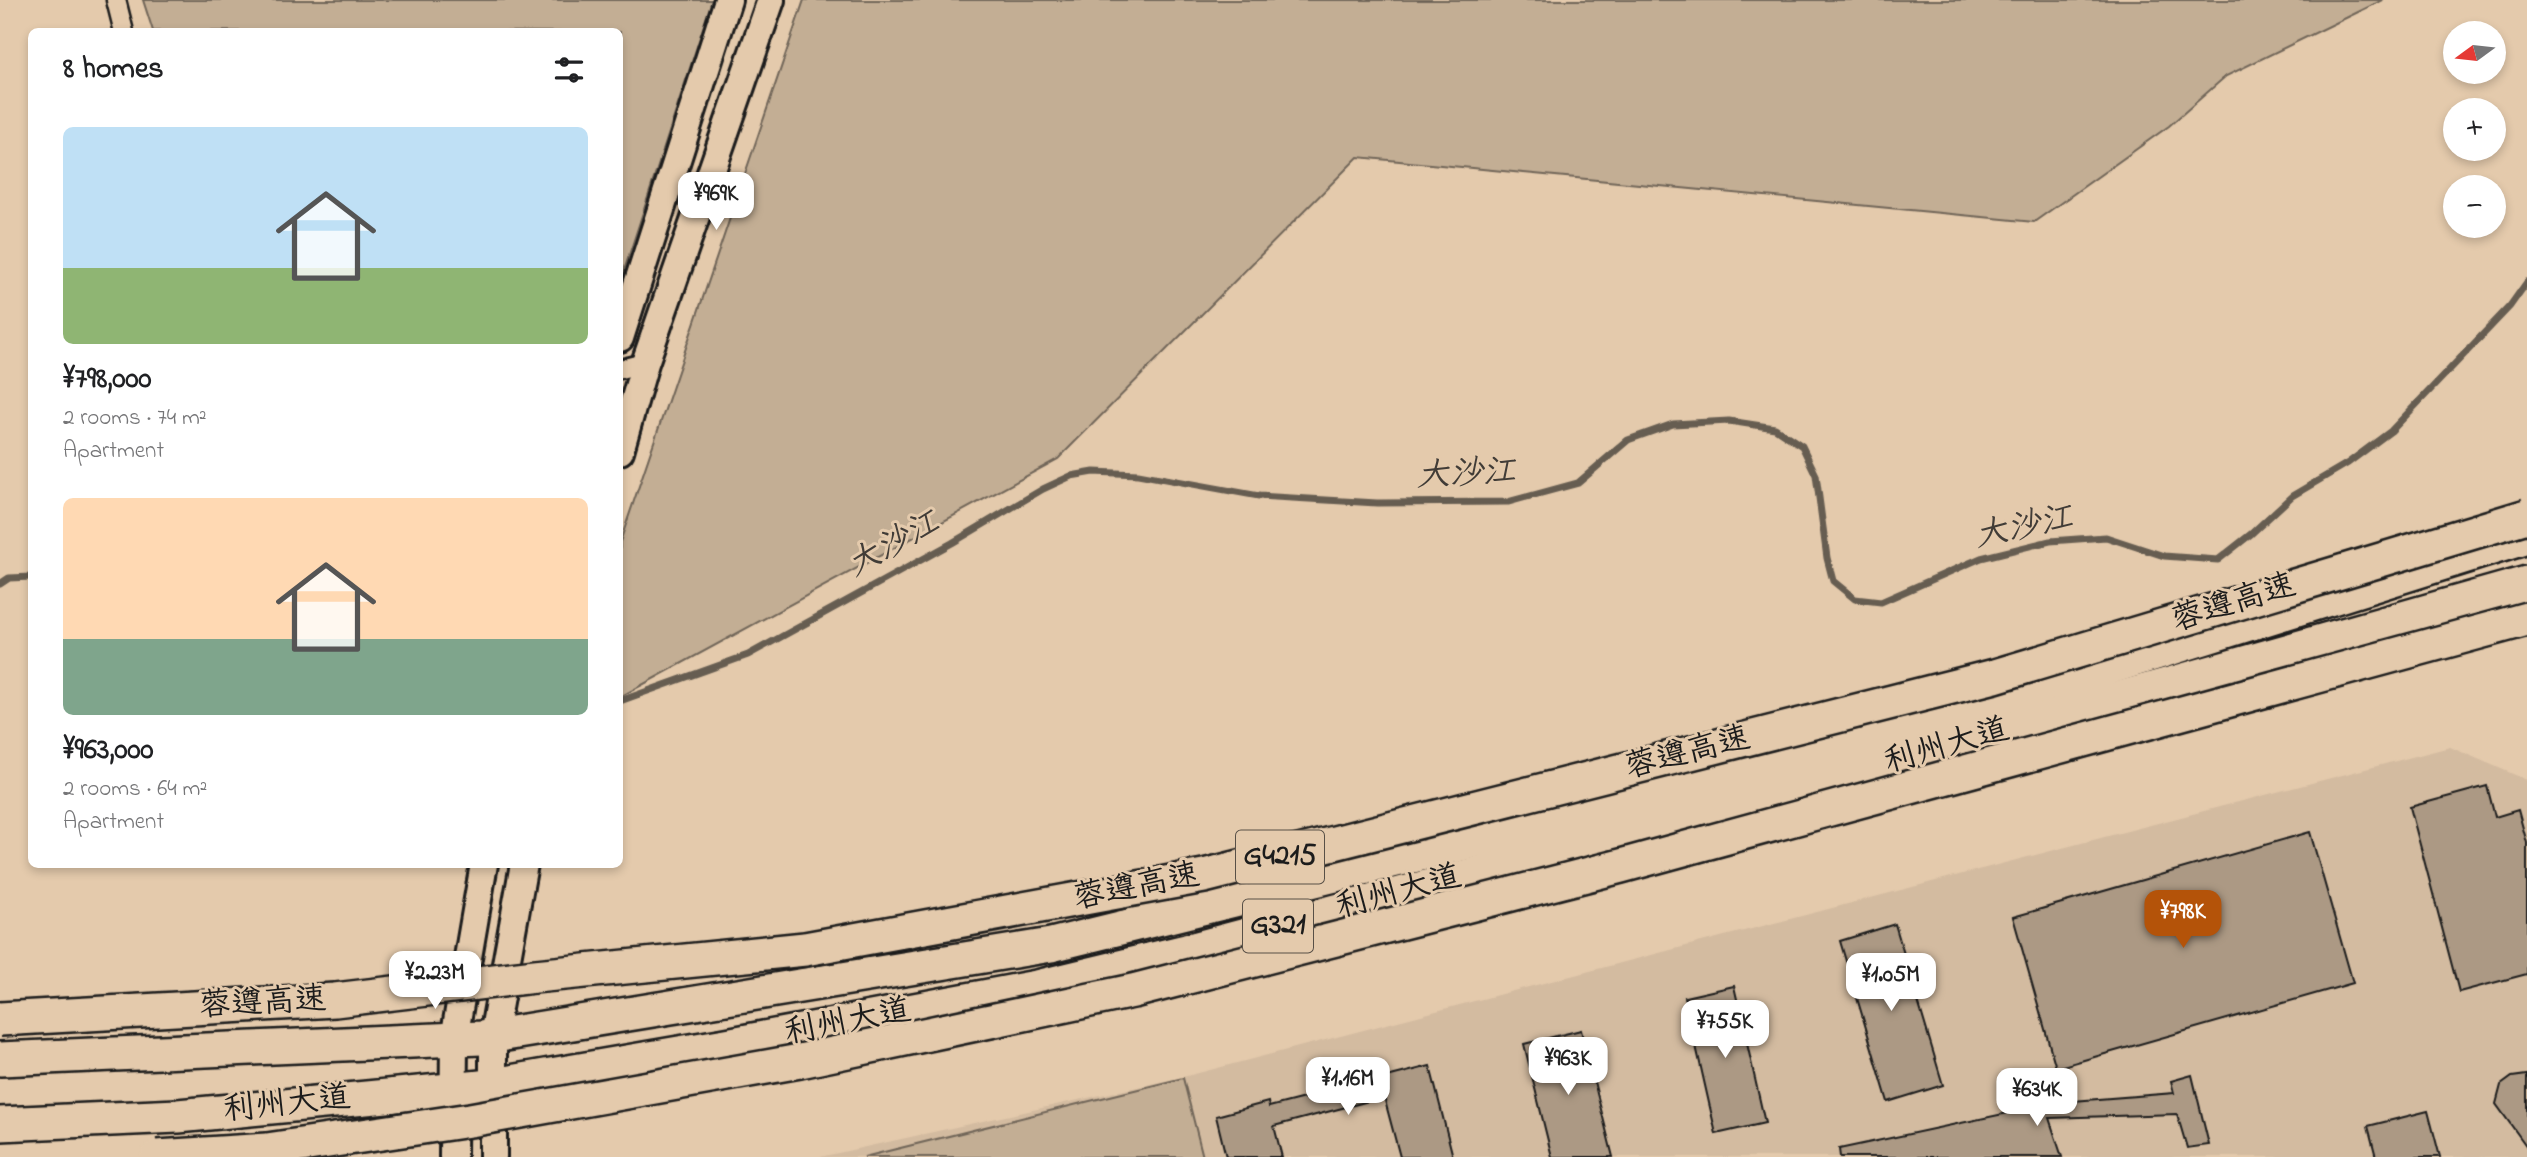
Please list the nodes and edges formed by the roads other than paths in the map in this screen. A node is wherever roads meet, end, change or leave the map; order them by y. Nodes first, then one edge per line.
1 (116, 0) edge
2 (728, 0) edge
3 (771, 0) edge
4 (123, 28) edge
5 (623, 329) edge
6 (632, 366) edge
7 (623, 430) edge
8 (2527, 516) edge
9 (2527, 537) edge
10 (2527, 583) edge
11 (2527, 619) edge
12 (483, 868) edge
13 (523, 868) edge
14 (0, 1019) edge
15 (493, 1036) junction
16 (454, 1039) junction
17 (0, 1059) edge
18 (493, 1085) junction
19 (453, 1090) junction
20 (0, 1124) edge
21 (158, 1157) edge
22 (453, 1157) edge
23 (493, 1157) edge

1 - 4 street
2 - 5 street
3 - 6 street
6 - 7 street
8 - 14 highway, 蓉遵高速 / G4215, bridge
9 - 15 highway, 利州大道 / G321
10 - 18 highway, 利州大道 / G321
11 - 21 highway, bridge
12 - 16 street
13 - 15 street
15 - 16 highway, 利州大道 / G321
15 - 18 street
16 - 17 highway, 利州大道 / G321
16 - 19 street
18 - 19 highway, 利州大道 / G321
18 - 23 street
19 - 20 highway, 利州大道 / G321
19 - 22 street

